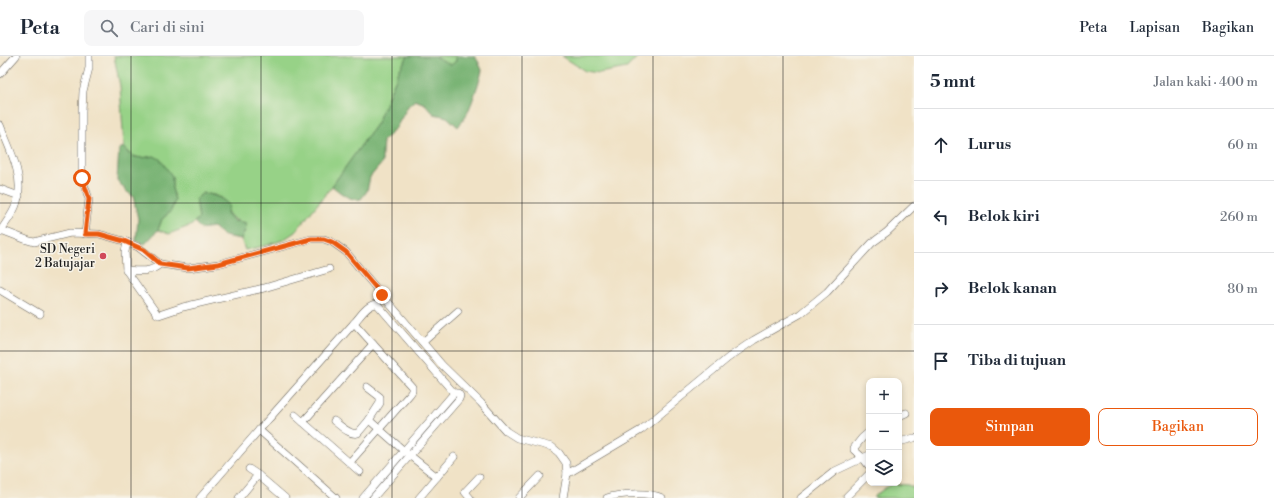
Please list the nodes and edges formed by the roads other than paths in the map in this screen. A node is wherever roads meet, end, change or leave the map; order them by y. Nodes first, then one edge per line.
1 (16, 56) edge
2 (89, 56) edge
3 (0, 74) edge
4 (0, 125) edge
5 (0, 189) edge
6 (19, 196) junction
7 (914, 206) edge
8 (1, 231) edge
9 (85, 234) junction
10 (127, 242) junction
11 (160, 264) junction
12 (329, 269) dead end
13 (126, 270) junction
14 (0, 290) edge
15 (458, 311) dead end
16 (40, 314) dead end
17 (354, 323) junction
18 (423, 342) junction
19 (373, 344) junction
20 (367, 387) dead end
21 (454, 394) junction
22 (295, 415) dead end
23 (369, 420) junction
24 (334, 421) dead end
25 (303, 422) junction
26 (380, 429) junction
27 (259, 430) junction
28 (866, 435) edge
29 (914, 438) edge
30 (902, 441) edge
31 (403, 450) junction
32 (410, 455) junction
33 (866, 456) edge
34 (454, 457) dead end
35 (350, 462) junction
36 (249, 469) dead end
37 (360, 472) dead end
38 (567, 474) junction
39 (258, 476) junction
40 (540, 476) dead end
41 (437, 477) junction
42 (479, 477) dead end
43 (866, 477) edge
44 (465, 496) edge
45 (847, 496) dead end
46 (282, 497) edge
47 (200, 498) edge
48 (238, 498) edge
49 (336, 498) edge
50 (363, 498) edge
51 (373, 498) edge
52 (419, 498) edge
53 (519, 498) edge
54 (563, 498) edge
55 (607, 498) edge
56 (662, 498) edge
57 (801, 498) edge

1 - 3 street
2 - 9 street
4 - 6 street
5 - 6 street
6 - 8 street
7 - 38 street
8 - 9 street
9 - 10 street
10 - 11 street
10 - 13 street
11 - 13 street
11 - 18 street
12 - 13 street
14 - 16 street
15 - 18 street
17 - 19 street
17 - 21 street
17 - 27 street
18 - 38 street
19 - 25 street
19 - 26 street
20 - 23 street
21 - 31 street
21 - 32 street
22 - 25 street
23 - 24 street
23 - 26 street
25 - 35 street
26 - 31 street
26 - 35 street
27 - 47 street
27 - 49 street
28 - 33 street
29 - 30 street
31 - 32 street
31 - 50 street
32 - 41 street
32 - 51 street
33 - 57 street
34 - 41 street
35 - 37 street
36 - 39 street
38 - 54 street
39 - 46 street
39 - 48 street
40 - 53 street
41 - 52 street
42 - 44 street
43 - 45 street
55 - 56 street

